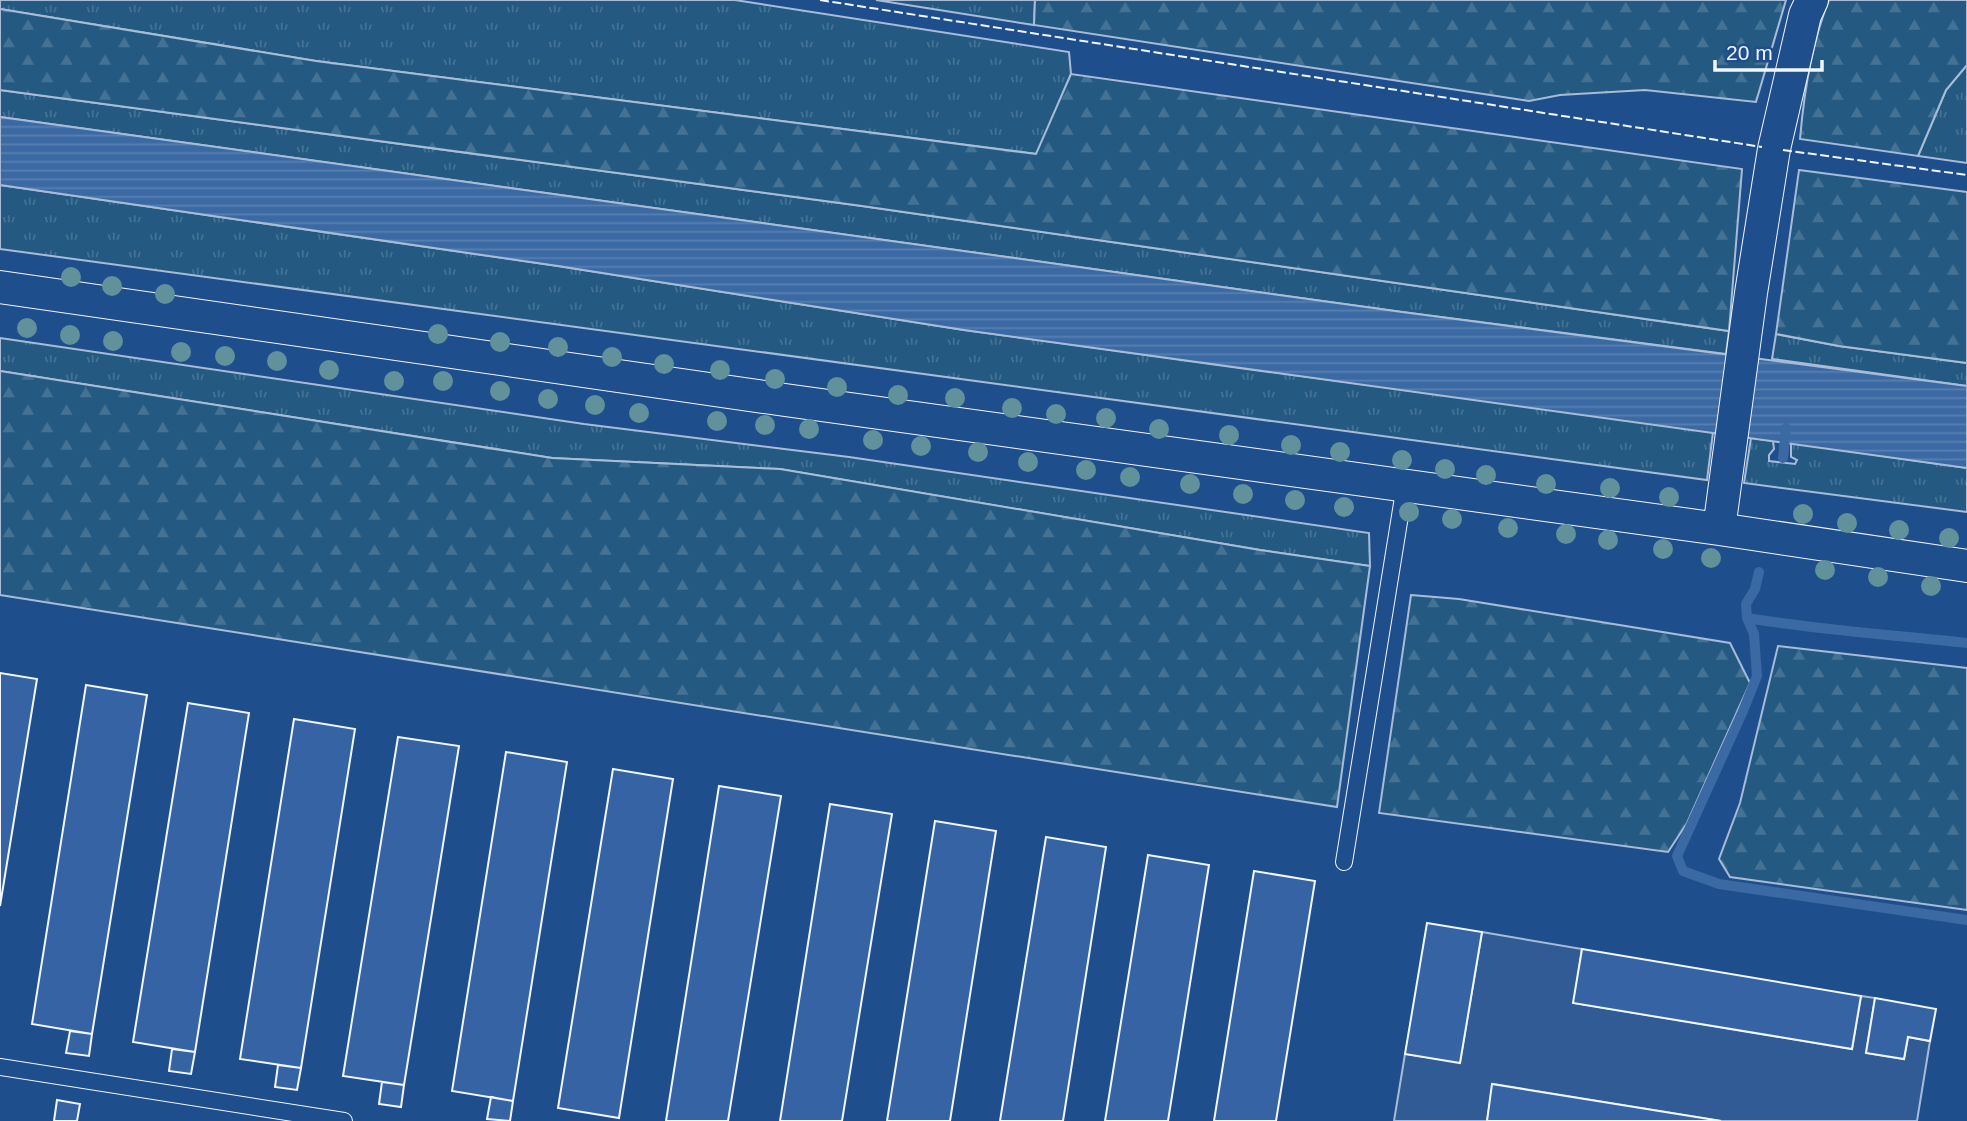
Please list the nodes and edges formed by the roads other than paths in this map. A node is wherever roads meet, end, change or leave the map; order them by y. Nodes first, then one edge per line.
1 (1812, 0) edge
2 (0, 287) edge
3 (1405, 485) junction
4 (1719, 529) junction
5 (1967, 566) edge
6 (1344, 862) dead end
7 (0, 1067) edge
8 (344, 1121) edge

1 - 4 street
2 - 3 street
3 - 4 street
3 - 6 lane
4 - 5 street
7 - 8 lane

